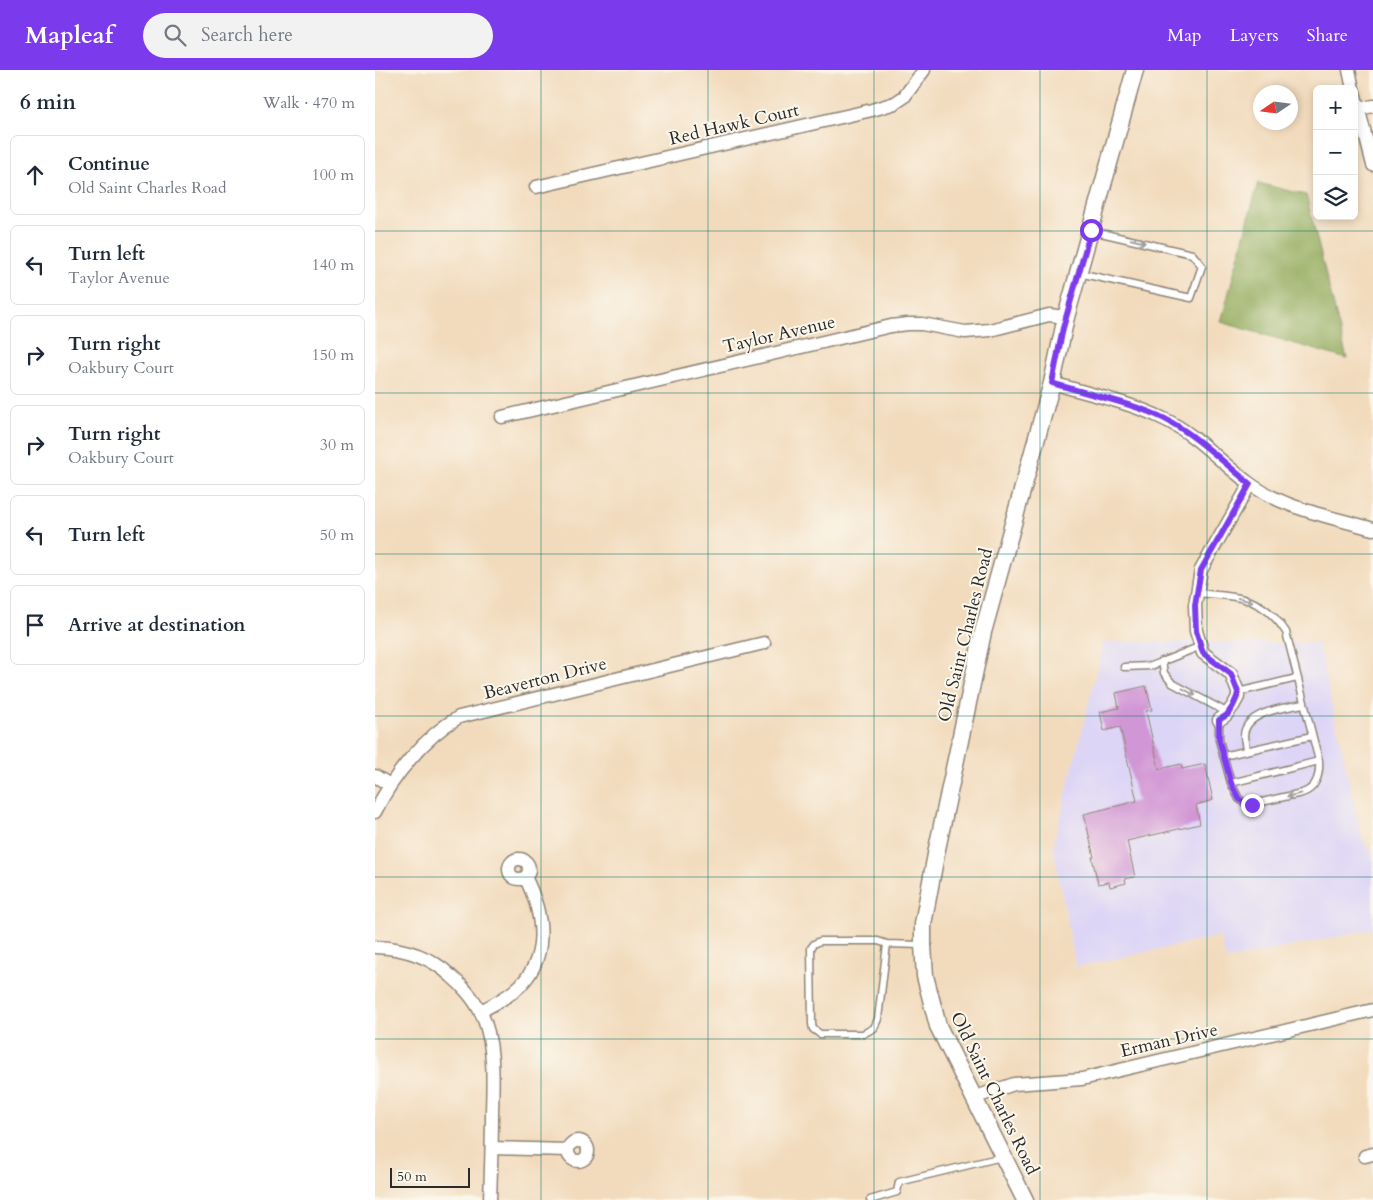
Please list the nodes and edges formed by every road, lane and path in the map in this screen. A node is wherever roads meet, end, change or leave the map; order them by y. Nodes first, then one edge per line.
1 (924, 70) edge
2 (1135, 70) edge
3 (1349, 70) edge
4 (1352, 85) edge
5 (1373, 106) edge
6 (1358, 109) joint
7 (1373, 165) edge
8 (536, 187) dead end
9 (1091, 230) junction
10 (1079, 273) junction
11 (1066, 317) junction
12 (1052, 383) junction
13 (502, 417) dead end
14 (1250, 484) junction
15 (1373, 529) edge
16 (1197, 593) junction
17 (764, 643) dead end
18 (1201, 646) junction
19 (1161, 661) junction
20 (1124, 667) dead end
21 (1297, 678) junction
22 (1238, 692) junction
23 (1303, 704) junction
24 (1224, 716) junction
25 (1312, 736) junction
26 (1247, 751) junction
27 (1223, 756) junction
28 (1319, 761) junction
29 (375, 776) edge
30 (1231, 783) junction
31 (390, 785) junction
32 (375, 812) edge
33 (525, 877) dead end
34 (887, 944) junction
35 (923, 945) junction
36 (375, 947) edge
37 (1373, 1010) edge
38 (481, 1011) junction
39 (973, 1098) junction
40 (492, 1148) junction
41 (568, 1150) dead end
42 (1003, 1157) junction
43 (490, 1200) edge
44 (870, 1200) edge
45 (1025, 1200) edge

1 - 8 street, Red Hawk Court
2 - 9 street, Old Saint Charles Road
3 - 4 street
5 - 6 street
6 - 7 street
9 - 10 street, Old Saint Charles Road
9 -> 10 lane
10 - 11 street, Old Saint Charles Road
11 - 12 street, Old Saint Charles Road
11 - 13 street, Taylor Avenue
12 - 14 street
12 - 35 street, Old Saint Charles Road
14 - 15 street
14 - 16 street
16 - 18 street
16 -> 21 lane
17 - 31 street, Beaverton Drive
18 - 19 lane
18 - 22 street
19 - 20 lane
19 -> 24 lane
21 - 22 lane
21 - 23 lane
22 - 24 street
23 - 25 lane
23 - 26 lane
24 - 27 lane
25 - 26 lane
25 - 28 lane
26 - 27 lane
27 - 30 lane
28 - 30 lane
28 -> 30 lane
29 - 31 street
31 - 32 street, Beaverton Drive
33 - 38 street
34 - 34 lane
34 - 35 lane
35 - 39 street, Old Saint Charles Road
36 - 38 street
37 - 39 street, Erman Drive
38 - 40 street
39 - 42 street, Old Saint Charles Road
40 - 41 street
40 - 43 street
42 - 44 lane
42 - 45 street, Old Saint Charles Road

